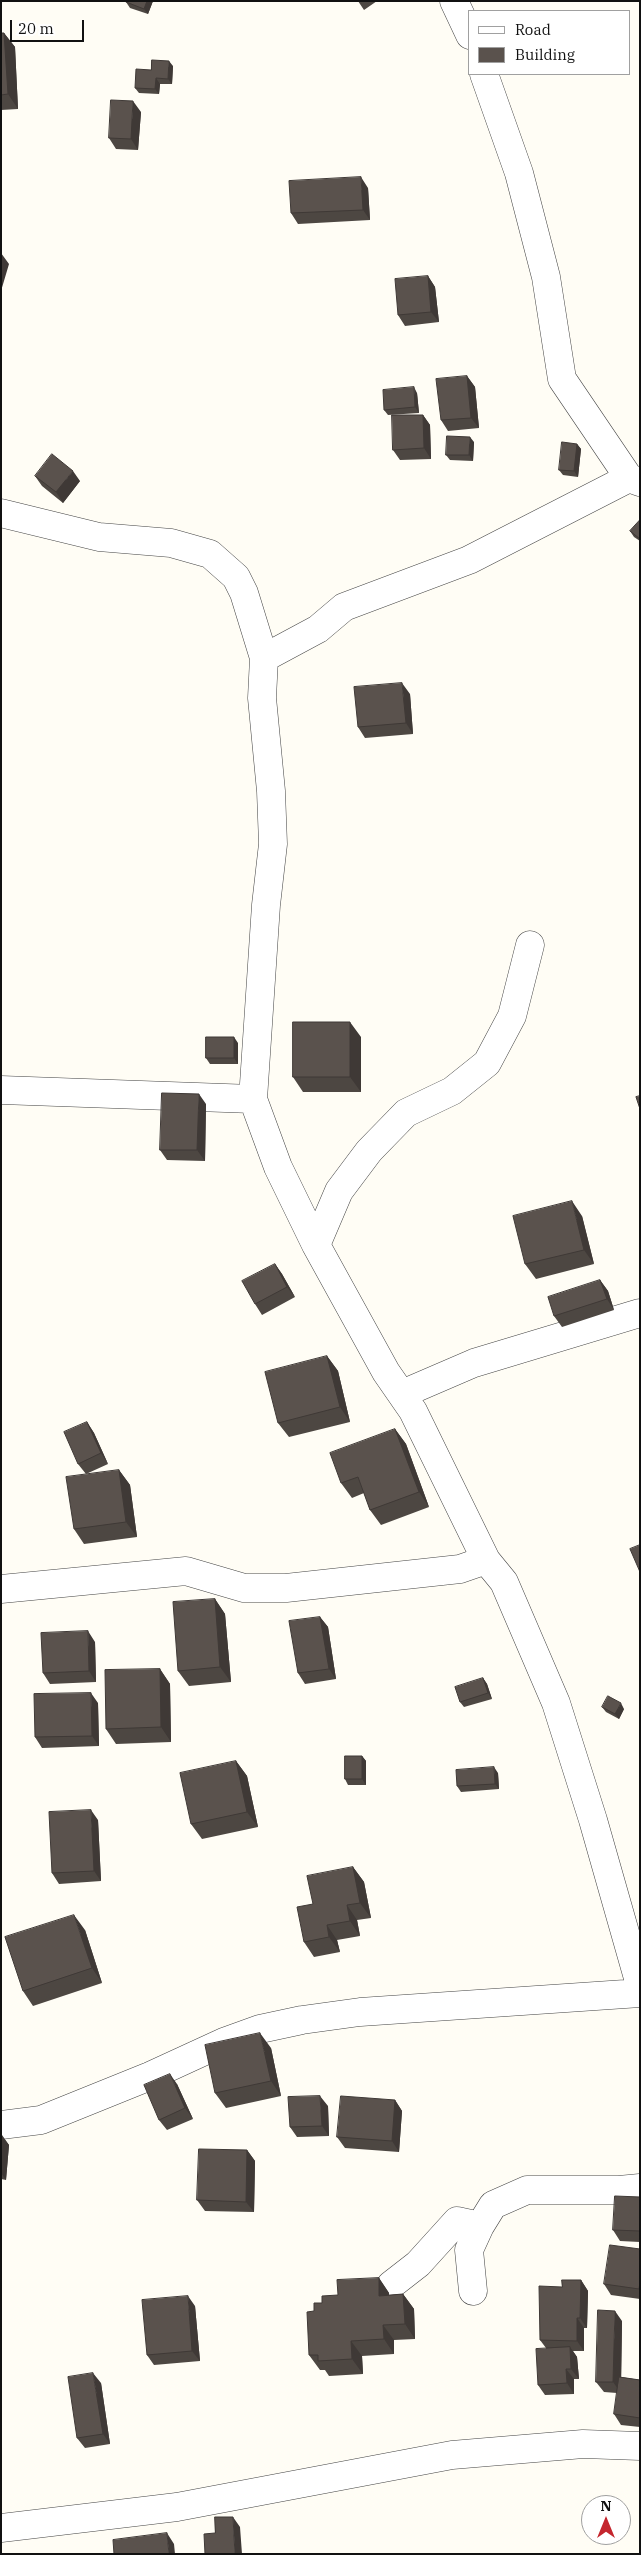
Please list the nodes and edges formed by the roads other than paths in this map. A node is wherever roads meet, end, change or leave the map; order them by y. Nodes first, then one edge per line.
1 (454, 1) edge
2 (468, 31) edge
3 (484, 75) edge
4 (634, 480) edge
5 (1, 513) edge
6 (264, 658) junction
7 (530, 945) dead end
8 (1, 1090) edge
9 (253, 1099) junction
10 (316, 1245) junction
11 (640, 1313) edge
12 (402, 1394) junction
13 (486, 1560) junction
14 (1, 1588) edge
15 (640, 1986) edge
16 (640, 1993) edge
17 (1, 2125) edge
18 (640, 2188) edge
19 (480, 2226) junction
20 (391, 2285) dead end
21 (473, 2291) dead end
22 (640, 2446) edge
23 (1, 2528) edge

1 - 2 street
3 - 4 street
4 - 6 street
5 - 6 street
6 - 9 street
7 - 10 street
8 - 9 street
9 - 10 street
10 - 12 street
11 - 12 street
12 - 13 street
13 - 14 street
13 - 15 street
16 - 17 street
18 - 19 street
19 - 20 street
19 - 21 street
22 - 23 street

